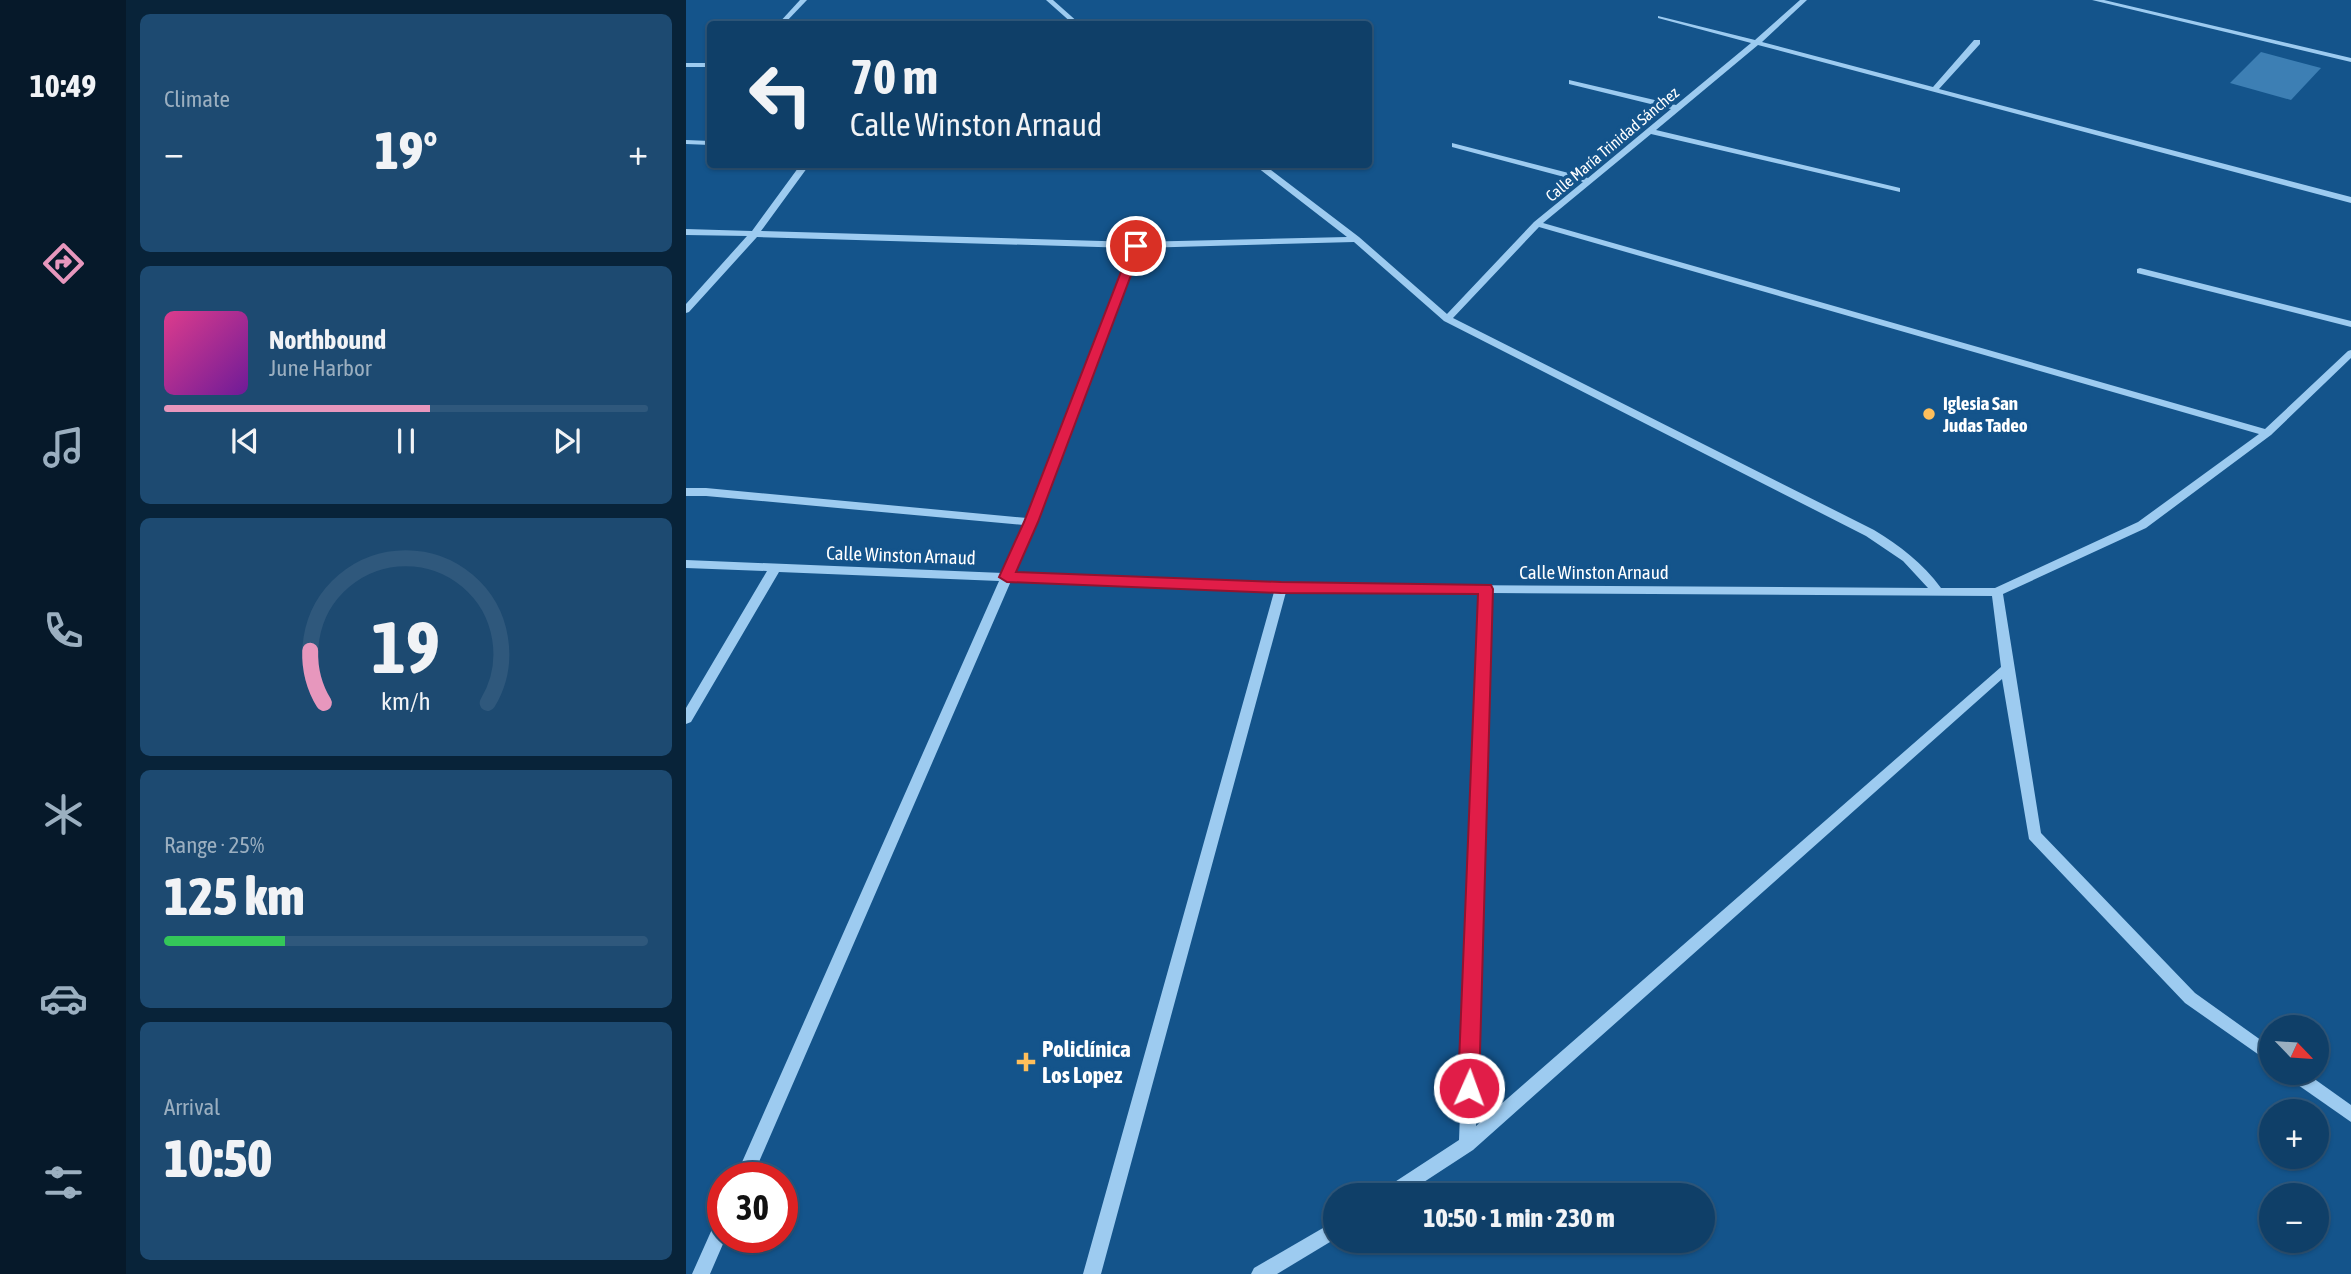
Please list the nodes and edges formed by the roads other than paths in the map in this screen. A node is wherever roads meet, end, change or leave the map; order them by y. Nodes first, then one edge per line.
1 (804, 0) edge
2 (1049, 0) edge
3 (1804, 0) edge
4 (2095, 0) edge
5 (2131, 0) edge
6 (2125, 9) junction
7 (1660, 18) dead end
8 (785, 21) edge
9 (1074, 21) edge
10 (1977, 42) dead end
11 (1756, 43) junction
12 (2351, 60) edge
13 (686, 65) edge
14 (707, 65) edge
15 (1572, 82) dead end
16 (1934, 89) junction
17 (1677, 108) junction
18 (1650, 131) junction
19 (686, 142) edge
20 (707, 143) edge
21 (1455, 145) dead end
22 (803, 168) edge
23 (1261, 168) edge
24 (1589, 181) junction
25 (1897, 190) dead end
26 (2351, 200) edge
27 (1537, 224) junction
28 (686, 232) edge
29 (754, 233) junction
30 (1356, 239) junction
31 (1136, 246) junction
32 (2140, 271) dead end
33 (686, 310) edge
34 (1447, 319) junction
35 (2351, 324) edge
36 (2351, 353) edge
37 (2267, 433) junction
38 (686, 492) edge
39 (1031, 522) junction
40 (686, 564) edge
41 (775, 568) junction
42 (1007, 577) junction
43 (1281, 587) junction
44 (1486, 589) junction
45 (1937, 591) junction
46 (1997, 592) junction
47 (2007, 668) junction
48 (686, 719) edge
49 (2259, 1048) edge
50 (2311, 1085) edge
51 (2351, 1114) edge
52 (1467, 1144) junction
53 (750, 1162) edge
54 (1408, 1183) edge
55 (1323, 1237) edge
56 (710, 1253) edge
57 (701, 1274) edge
58 (1092, 1274) edge
59 (1260, 1274) edge

1 - 8 street
2 - 9 street
3 - 11 street, Calle María Trinidad Sánchez
4 - 6 street
5 - 6 street
6 - 12 street
7 - 11 street
10 - 16 street
11 - 16 street
11 - 17 street, Calle María Trinidad Sánchez
13 - 14 street
15 - 17 street
16 - 26 street
17 - 18 street, Calle María Trinidad Sánchez
18 - 24 street, Calle María Trinidad Sánchez
18 - 25 street
19 - 20 street
21 - 24 street
22 - 29 street
23 - 30 street
24 - 27 street, Calle María Trinidad Sánchez
27 - 34 street, Calle María Trinidad Sánchez
27 - 37 street
28 - 29 street
29 - 31 street
29 - 33 street
30 - 31 street
30 - 34 street
31 - 39 street
32 - 35 street
34 - 45 street
36 - 37 street
37 - 46 street
38 - 39 street
39 - 42 street
40 - 41 street, Calle Winston Arnaud
41 - 42 street, Calle Winston Arnaud
41 - 48 street
42 - 43 street, Calle Winston Arnaud
42 - 53 street
43 - 44 street, Calle Winston Arnaud
43 - 58 street
44 - 45 street, Calle Winston Arnaud
44 - 52 street
45 - 46 street, Calle Winston Arnaud
46 - 47 street
47 - 49 street
47 - 52 street
50 - 51 street
52 - 54 street
55 - 59 street
56 - 57 street

